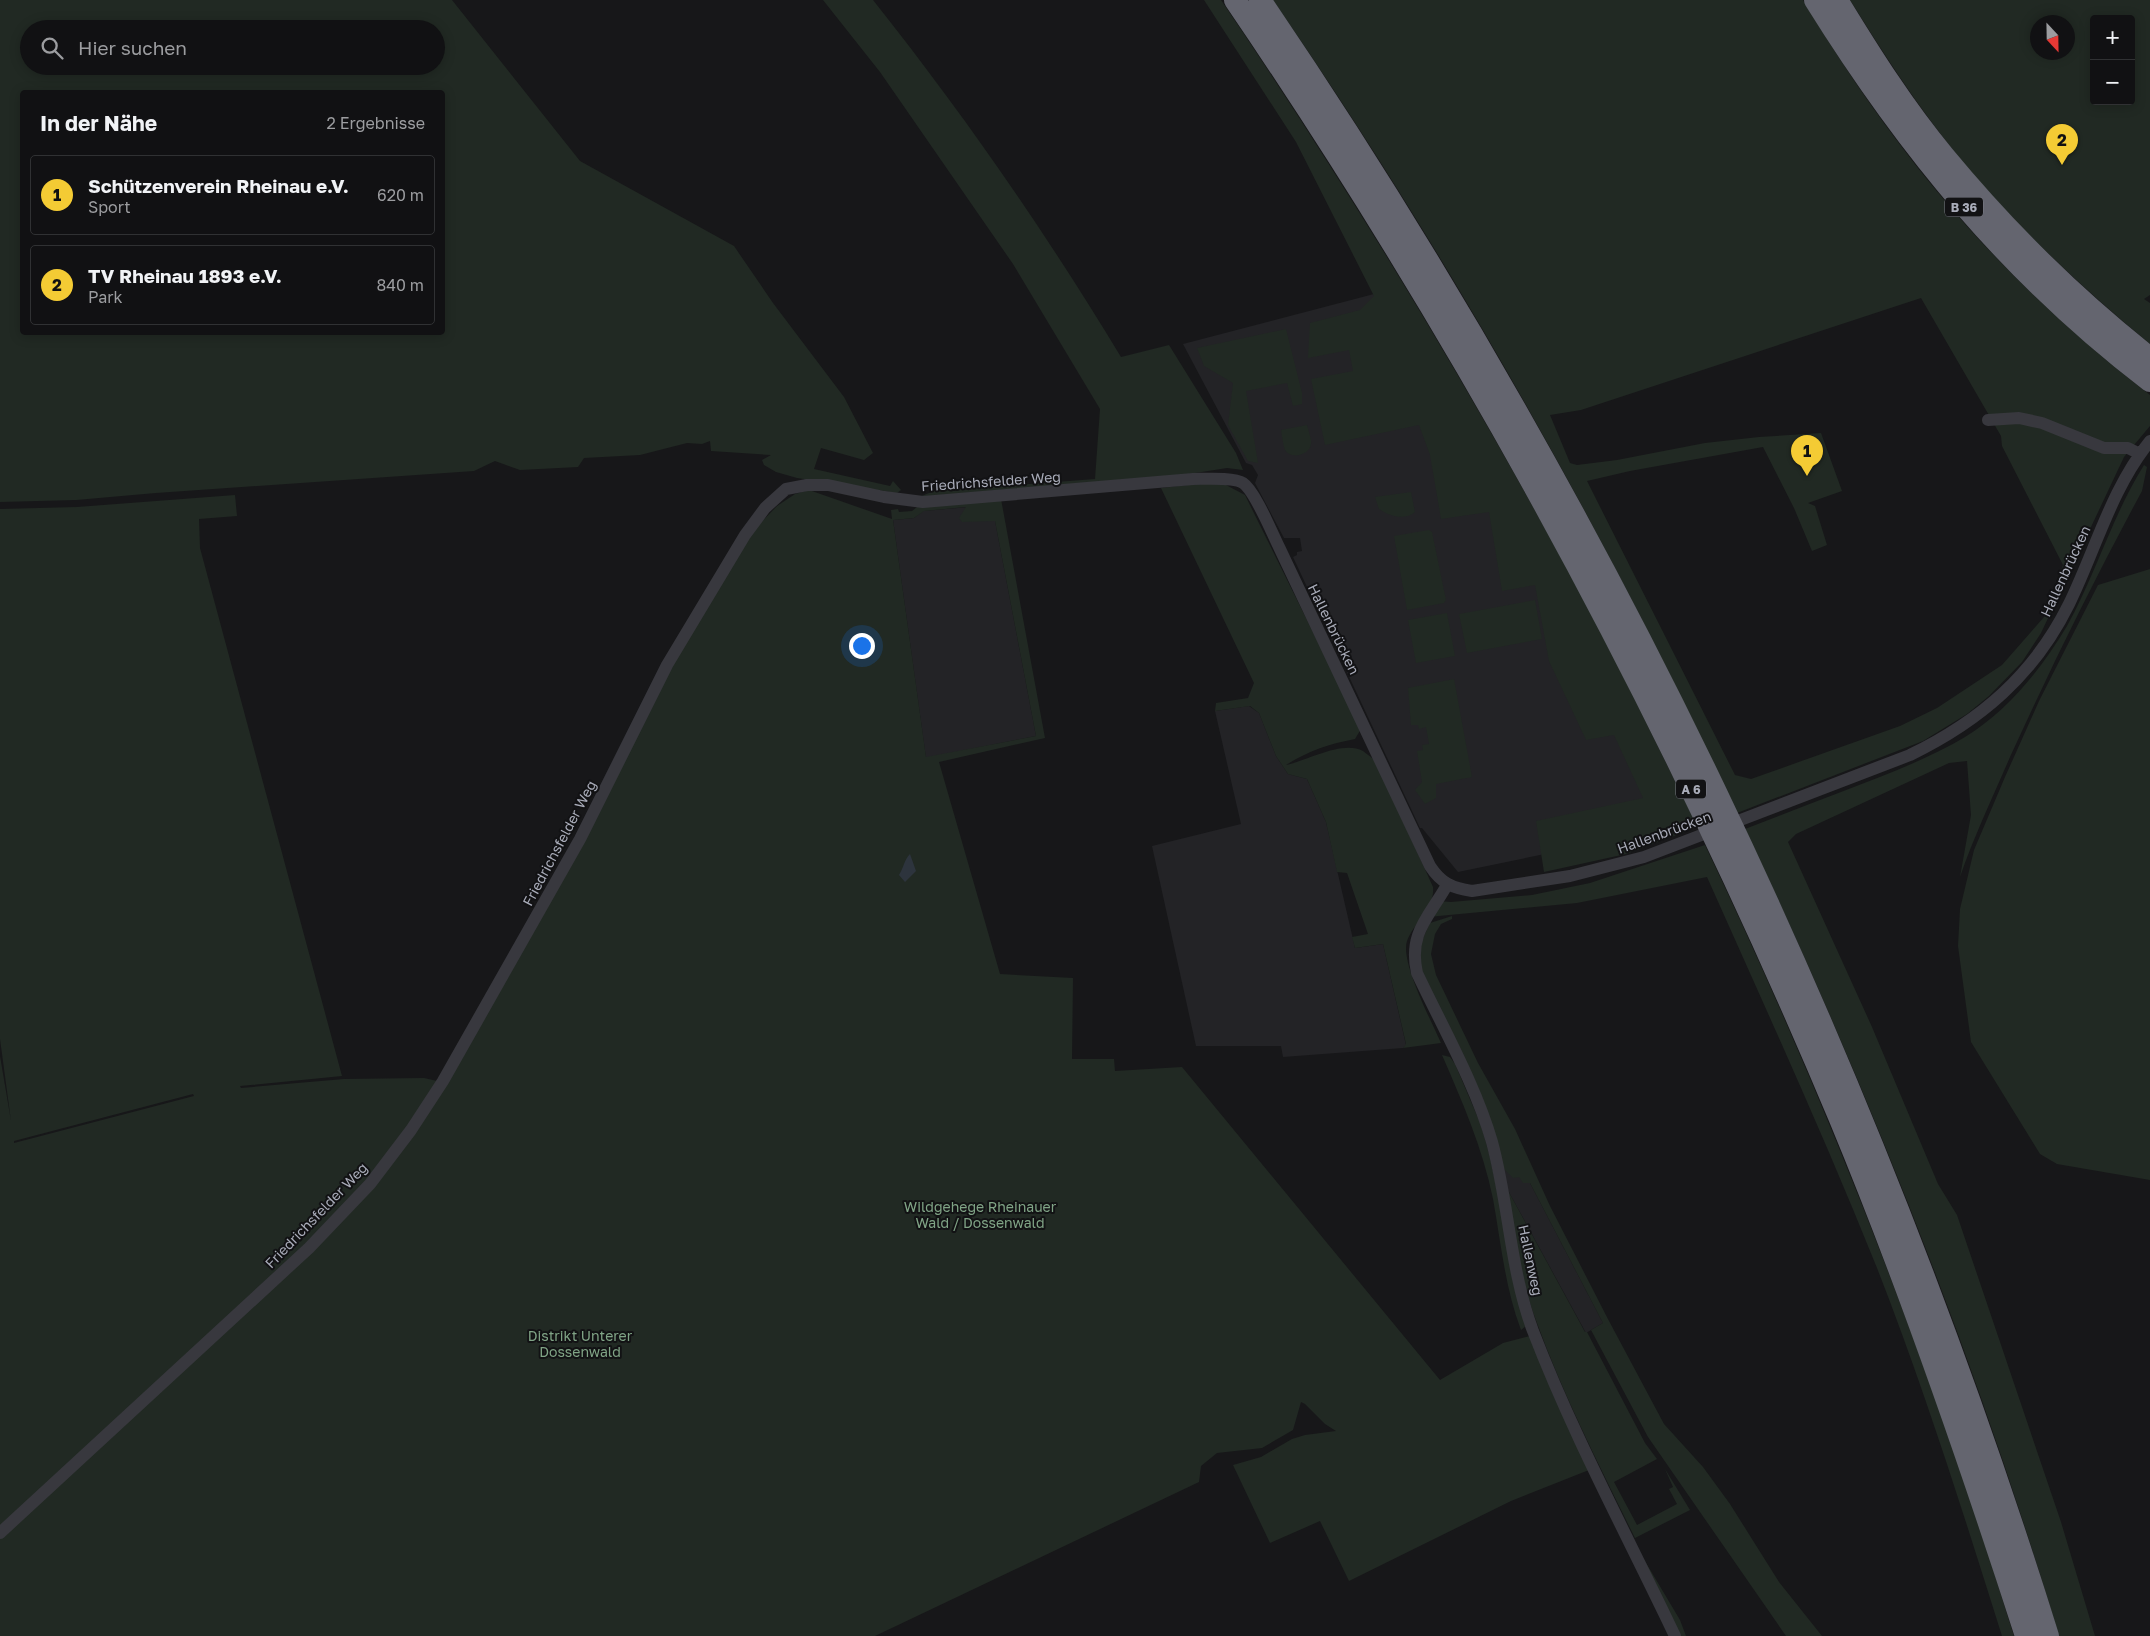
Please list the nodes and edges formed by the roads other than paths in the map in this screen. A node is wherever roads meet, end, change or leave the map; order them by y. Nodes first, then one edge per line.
1 (1235, 0) edge
2 (1260, 0) edge
3 (1815, 0) edge
4 (1837, 0) edge
5 (2150, 358) edge
6 (2150, 381) edge
7 (1988, 420) dead end
8 (2150, 442) edge
9 (2140, 454) junction
10 (1254, 497) joint
11 (1447, 885) junction
12 (0, 1533) edge
13 (1675, 1636) edge
14 (2026, 1636) edge
15 (2048, 1636) edge

1 - 14 highway, A 6
2 - 15 highway, A 6
3 - 6 highway, B 36
4 - 5 highway, B 36
7 - 9 street
8 - 9 street, Hallenbrücken
9 - 11 street, Hallenbrücken
10 - 11 street, Hallenbrücken
10 - 12 street, Friedrichsfelder Weg
11 - 13 street, Hallenweg

